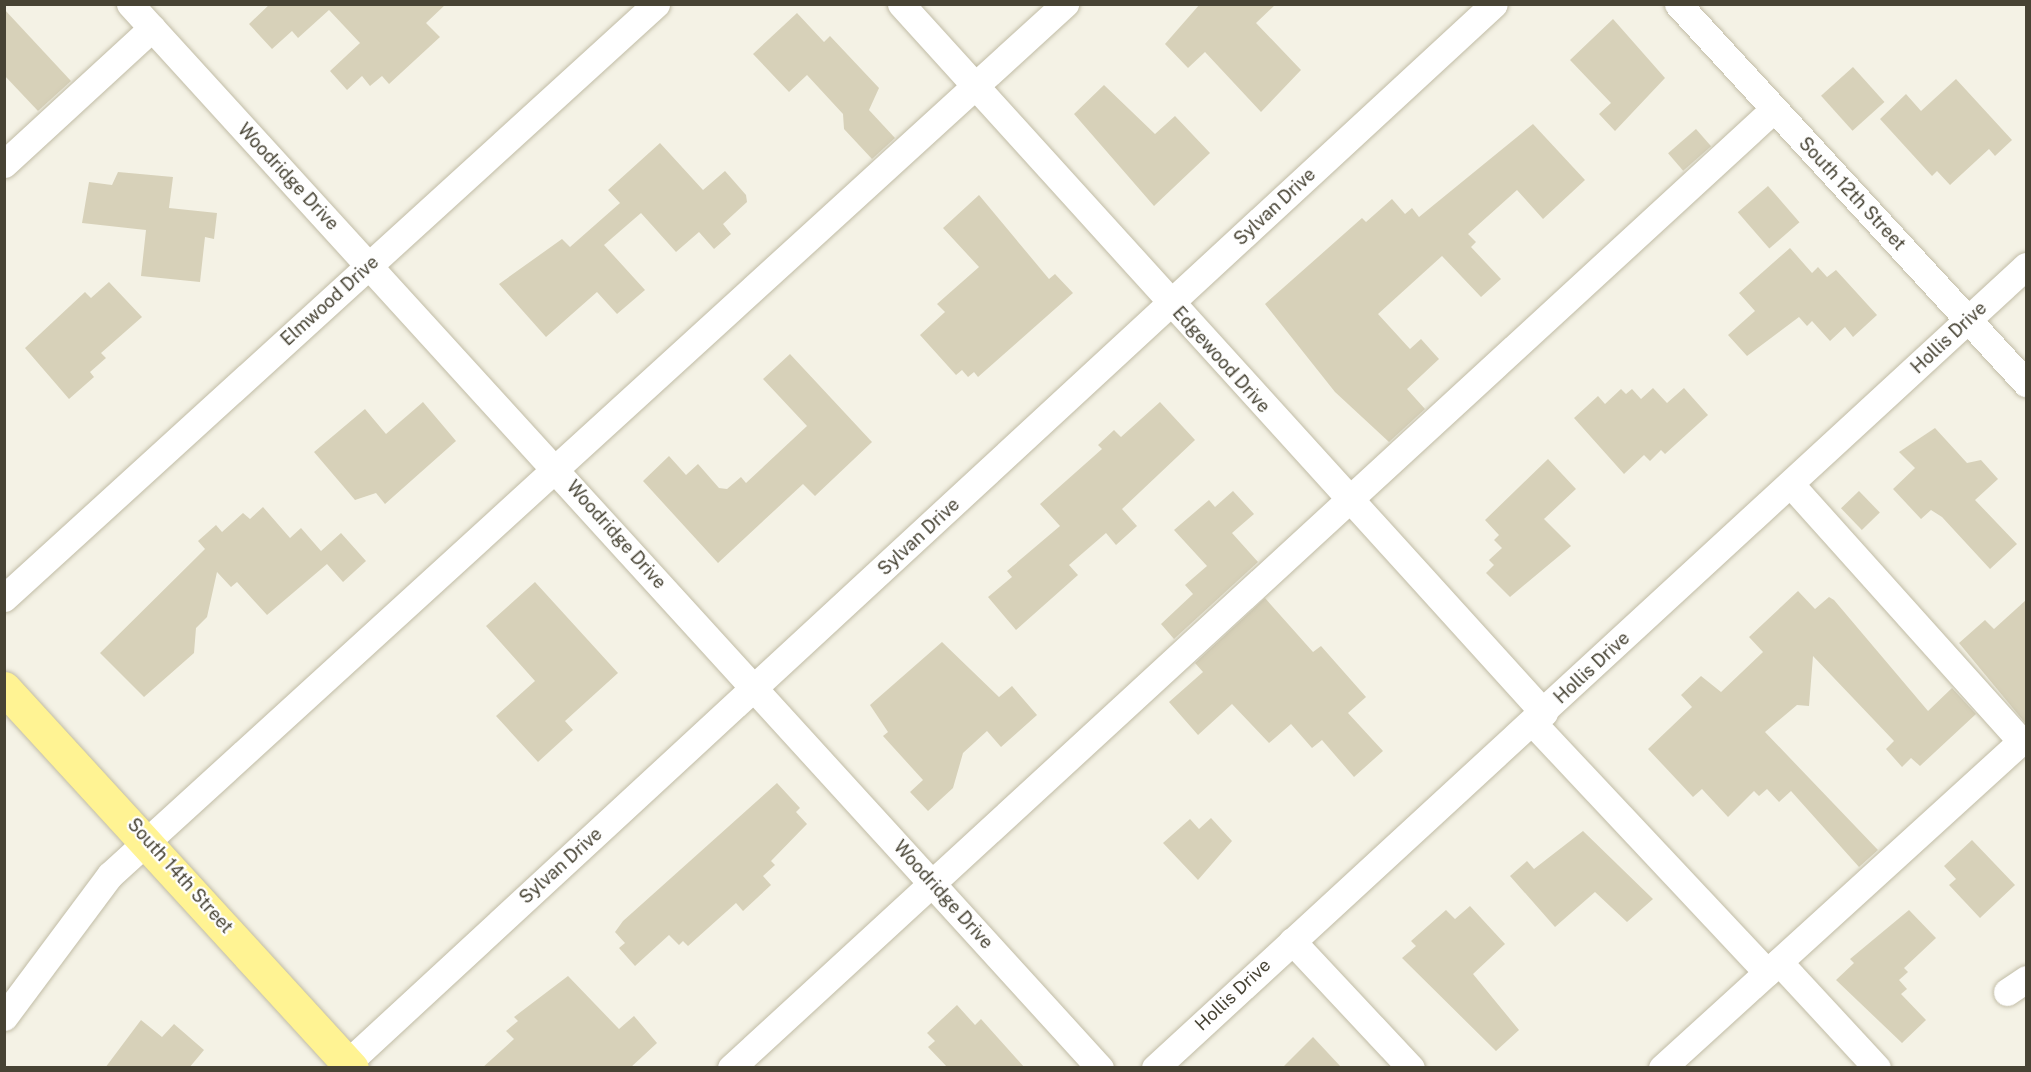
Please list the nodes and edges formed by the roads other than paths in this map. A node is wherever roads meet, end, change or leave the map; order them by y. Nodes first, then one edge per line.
1 (130, 4) edge
2 (656, 4) edge
3 (901, 4) edge
4 (1065, 4) edge
5 (1494, 4) edge
6 (1678, 4) edge
7 (152, 28) junction
8 (975, 87) junction
9 (1774, 109) junction
10 (4, 164) edge
11 (370, 266) junction
12 (2026, 266) edge
13 (1170, 304) junction
14 (1968, 320) junction
15 (2026, 383) edge
16 (554, 467) junction
17 (1791, 485) junction
18 (1351, 501) junction
19 (4, 598) edge
20 (4, 688) edge
21 (756, 688) junction
22 (1539, 718) junction
23 (148, 840) junction
24 (932, 882) junction
25 (1293, 941) junction
26 (1773, 967) junction
27 (4, 1017) edge
28 (347, 1066) edge
29 (731, 1068) edge
30 (1100, 1068) edge
31 (1155, 1068) edge
32 (1411, 1068) edge
33 (1662, 1068) edge
34 (1877, 1068) edge

1 - 7 street, Woodridge Drive
2 - 11 street, Elmwood Drive
3 - 8 street, Edgewood Drive
4 - 8 street
5 - 13 street, Sylvan Drive
6 - 9 street, South 12th Street
7 - 10 street
7 - 11 street, Woodridge Drive
8 - 13 street, Edgewood Drive
8 - 16 street
9 - 14 street, South 12th Street
9 - 18 street
11 - 16 street, Woodridge Drive
11 - 19 street, Elmwood Drive
12 - 14 street, Hollis Drive
13 - 18 street, Edgewood Drive
13 - 21 street, Sylvan Drive
14 - 15 street, South 12th Street
14 - 17 street, Hollis Drive
16 - 21 street, Woodridge Drive
16 - 23 street
17 - 22 street, Hollis Drive
17 - 26 street
18 - 22 street, Edgewood Drive
18 - 24 street
20 - 23 main road, South 14th Street
21 - 24 street, Woodridge Drive
21 - 28 street, Sylvan Drive
22 - 25 street, Hollis Drive
22 - 26 street, Edgewood Drive
23 - 27 street
23 - 28 main road, South 14th Street
24 - 29 street
24 - 30 street, Woodridge Drive
25 - 31 street, Hollis Drive
25 - 32 street
26 - 33 street
26 - 34 street, Edgewood Drive

